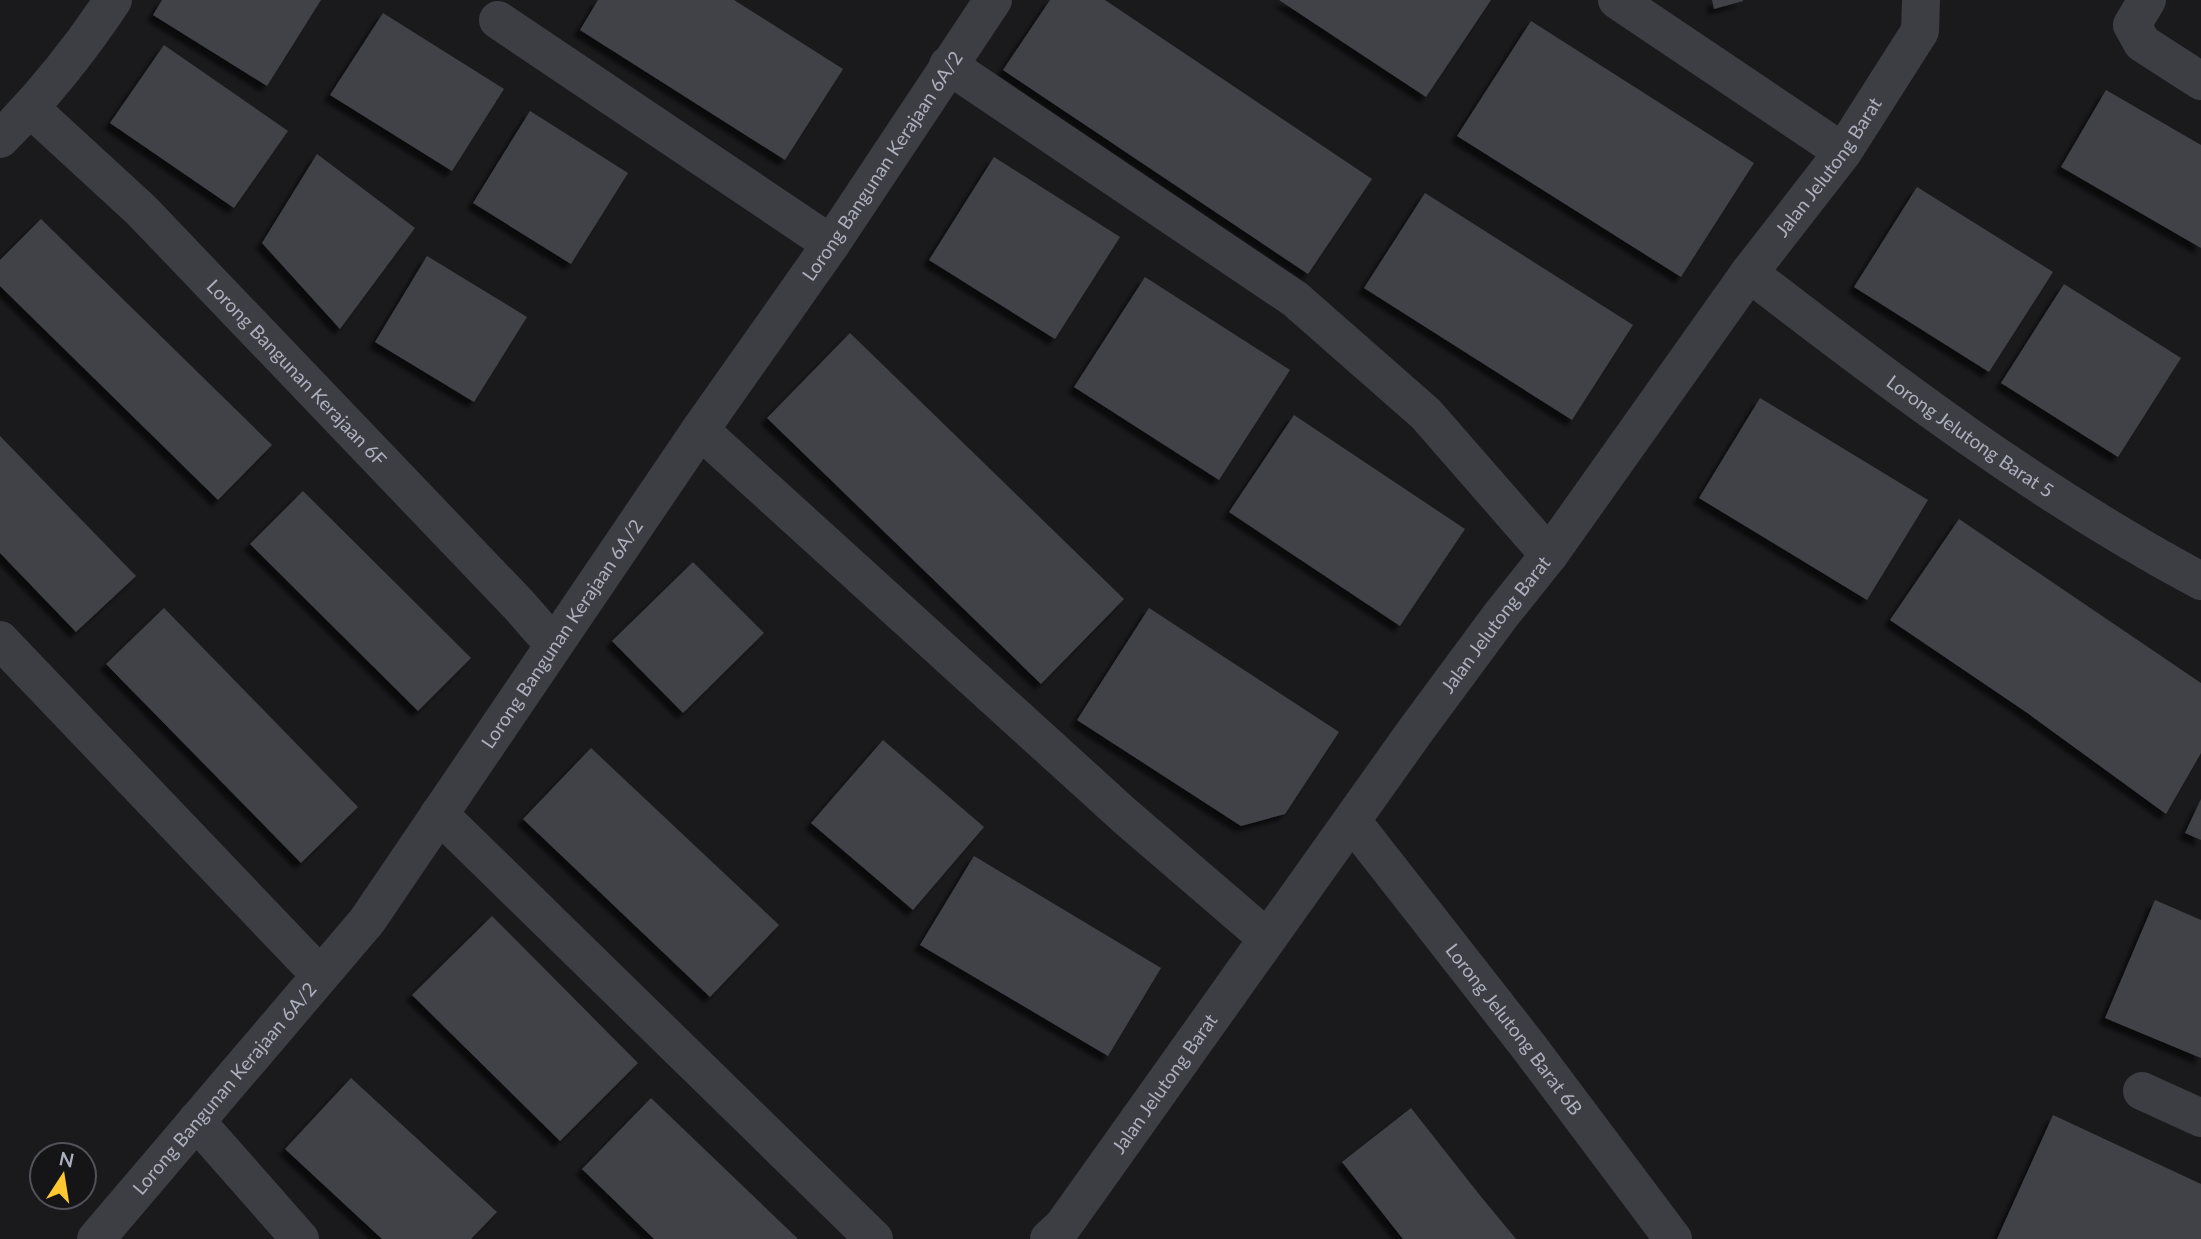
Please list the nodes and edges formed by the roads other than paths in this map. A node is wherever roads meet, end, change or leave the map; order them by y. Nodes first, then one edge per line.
1 (113, 0) edge
2 (993, 0) edge
3 (1617, 0) edge
4 (1921, 0) edge
5 (2147, 0) edge
6 (498, 20) dead end
7 (948, 65) junction
8 (2201, 82) edge
9 (30, 108) junction
10 (0, 139) edge
11 (1843, 152) junction
12 (831, 244) junction
13 (1749, 273) junction
14 (700, 430) junction
15 (1549, 555) junction
16 (2201, 581) edge
17 (0, 640) edge
18 (554, 645) junction
19 (439, 814) junction
20 (1352, 821) junction
21 (1267, 938) junction
22 (320, 975) junction
23 (2142, 1091) dead end
24 (2201, 1118) edge
25 (196, 1121) junction
26 (1062, 1235) edge
27 (96, 1239) edge
28 (300, 1239) edge
29 (874, 1239) edge
30 (1673, 1239) edge

1 - 9 street
2 - 7 street, Lorong Bangunan Kerajaan 6A/2
3 - 11 street
4 - 11 street, Jalan Jelutong Barat
5 - 8 street
6 - 12 street
7 - 12 street, Lorong Bangunan Kerajaan 6A/2
7 - 15 street
9 - 10 street
9 - 18 street, Lorong Bangunan Kerajaan 6F
11 - 13 street, Jalan Jelutong Barat
12 - 14 street, Lorong Bangunan Kerajaan 6A/2
13 - 15 street, Jalan Jelutong Barat
13 - 16 street, Lorong Jelutong Barat 5
14 - 18 street, Lorong Bangunan Kerajaan 6A/2
14 - 21 street
15 - 20 street, Jalan Jelutong Barat
17 - 22 street
18 - 19 street, Lorong Bangunan Kerajaan 6A/2
19 - 22 street, Lorong Bangunan Kerajaan 6A/2
19 - 29 street
20 - 21 street, Jalan Jelutong Barat
20 - 30 street, Lorong Jelutong Barat 6B
21 - 26 street, Jalan Jelutong Barat
22 - 25 street, Lorong Bangunan Kerajaan 6A/2
23 - 24 street
25 - 27 street, Lorong Bangunan Kerajaan 6A/2
25 - 28 street

